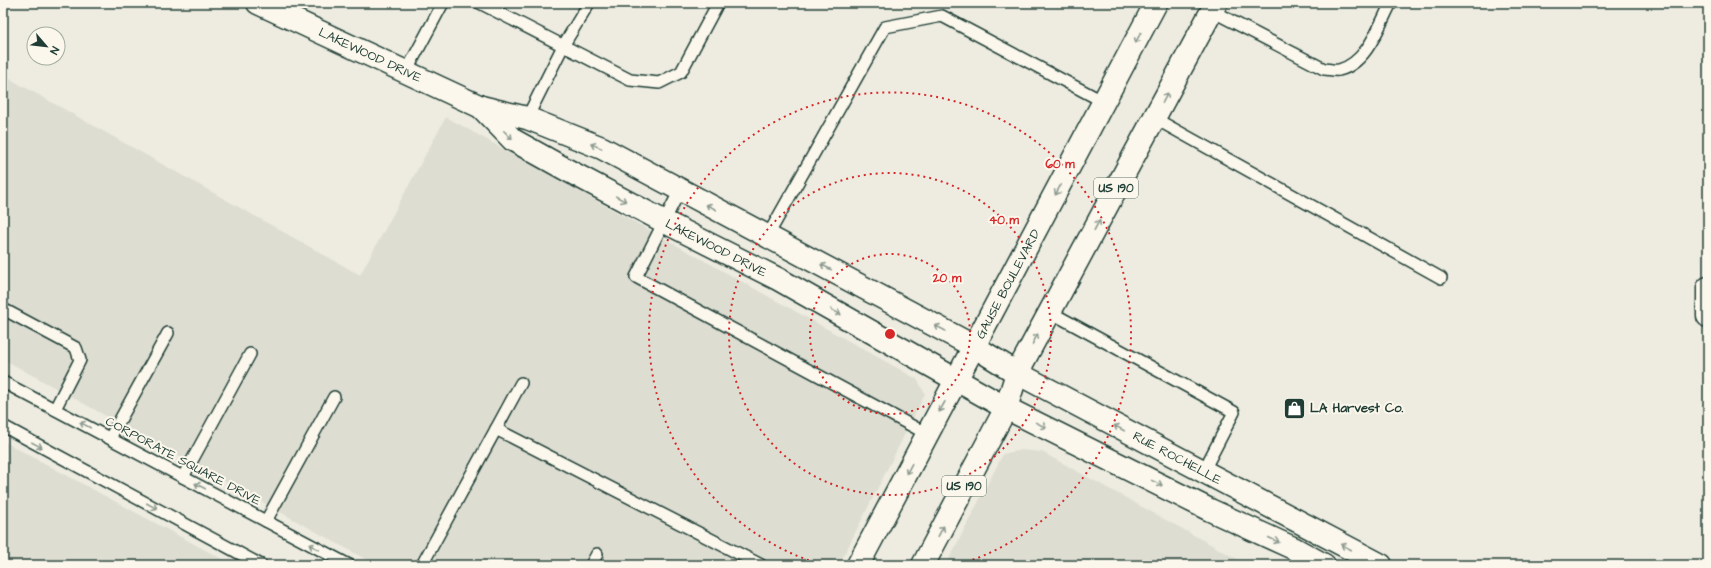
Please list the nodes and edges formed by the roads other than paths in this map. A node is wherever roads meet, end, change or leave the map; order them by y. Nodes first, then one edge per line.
1 (258, 3) edge
2 (443, 3) edge
3 (480, 3) edge
4 (589, 3) edge
5 (718, 3) edge
6 (1156, 3) edge
7 (1391, 3) edge
8 (1214, 7) edge
9 (563, 46) junction
10 (406, 72) junction
11 (1104, 102) junction
12 (481, 108) junction
13 (528, 118) junction
14 (1154, 118) junction
15 (680, 190) junction
16 (665, 222) junction
17 (768, 237) junction
18 (750, 265) junction
19 (1441, 278) dead end
20 (1708, 288) edge
21 (3, 309) edge
22 (1050, 312) junction
23 (1708, 316) edge
24 (168, 333) dead end
25 (975, 347) junction
26 (250, 354) dead end
27 (1017, 373) junction
28 (958, 380) junction
29 (3, 382) edge
30 (521, 383) dead end
31 (334, 397) dead end
32 (1006, 408) junction
33 (55, 409) junction
34 (3, 426) edge
35 (496, 429) junction
36 (927, 434) junction
37 (110, 438) junction
38 (1203, 472) junction
39 (183, 477) junction
40 (266, 521) junction
41 (597, 554) dead end
42 (261, 565) edge
43 (349, 565) edge
44 (422, 565) edge
45 (591, 565) edge
46 (761, 565) edge
47 (858, 565) edge
48 (923, 565) edge
49 (1324, 565) edge
50 (1381, 565) edge

1 - 10 street, LAKEWOOD DRIVE
2 - 10 lane
3 - 9 lane
4 - 9 lane
5 - 9 lane
6 -> 11 street, GAUSE BOULEVARD
7 - 8 lane
14 -> 8 street, US 190
9 - 13 lane
10 - 12 street, LAKEWOOD DRIVE
11 - 17 lane
11 -> 25 street, GAUSE BOULEVARD
12 - 13 street, LAKEWOOD DRIVE
12 -> 16 street, LAKEWOOD DRIVE
15 -> 13 street, LAKEWOOD DRIVE
14 - 19 lane
22 -> 14 street, US 190
15 - 16 lane
17 -> 15 street, LAKEWOOD DRIVE
16 - 18 street, LAKEWOOD DRIVE
16 - 36 lane
17 - 18 street
25 -> 17 street, LAKEWOOD DRIVE
18 -> 28 street, LAKEWOOD DRIVE
20 - 23 street
21 - 33 lane
27 -> 22 street, US 190
22 - 38 lane
24 - 37 lane
25 - 27 street, RUE ROCHELLE
25 - 28 street, GAUSE BOULEVARD
26 - 39 lane
27 - 32 street, US 190
38 -> 27 street, RUE ROCHELLE
28 - 32 street
28 -> 36 street, GAUSE BOULEVARD
29 - 33 lane, CORPORATE SQUARE DRIVE
30 - 35 lane
31 - 40 lane
48 -> 32 street, US 190
32 -> 49 street
37 -> 33 lane, CORPORATE SQUARE DRIVE
34 -> 42 lane
35 - 44 lane
35 - 46 lane
36 -> 47 street, GAUSE BOULEVARD
37 - 39 lane, CORPORATE SQUARE DRIVE
50 -> 38 street, RUE ROCHELLE
40 -> 39 lane, CORPORATE SQUARE DRIVE
43 -> 40 lane, CORPORATE SQUARE DRIVE
41 - 45 lane

